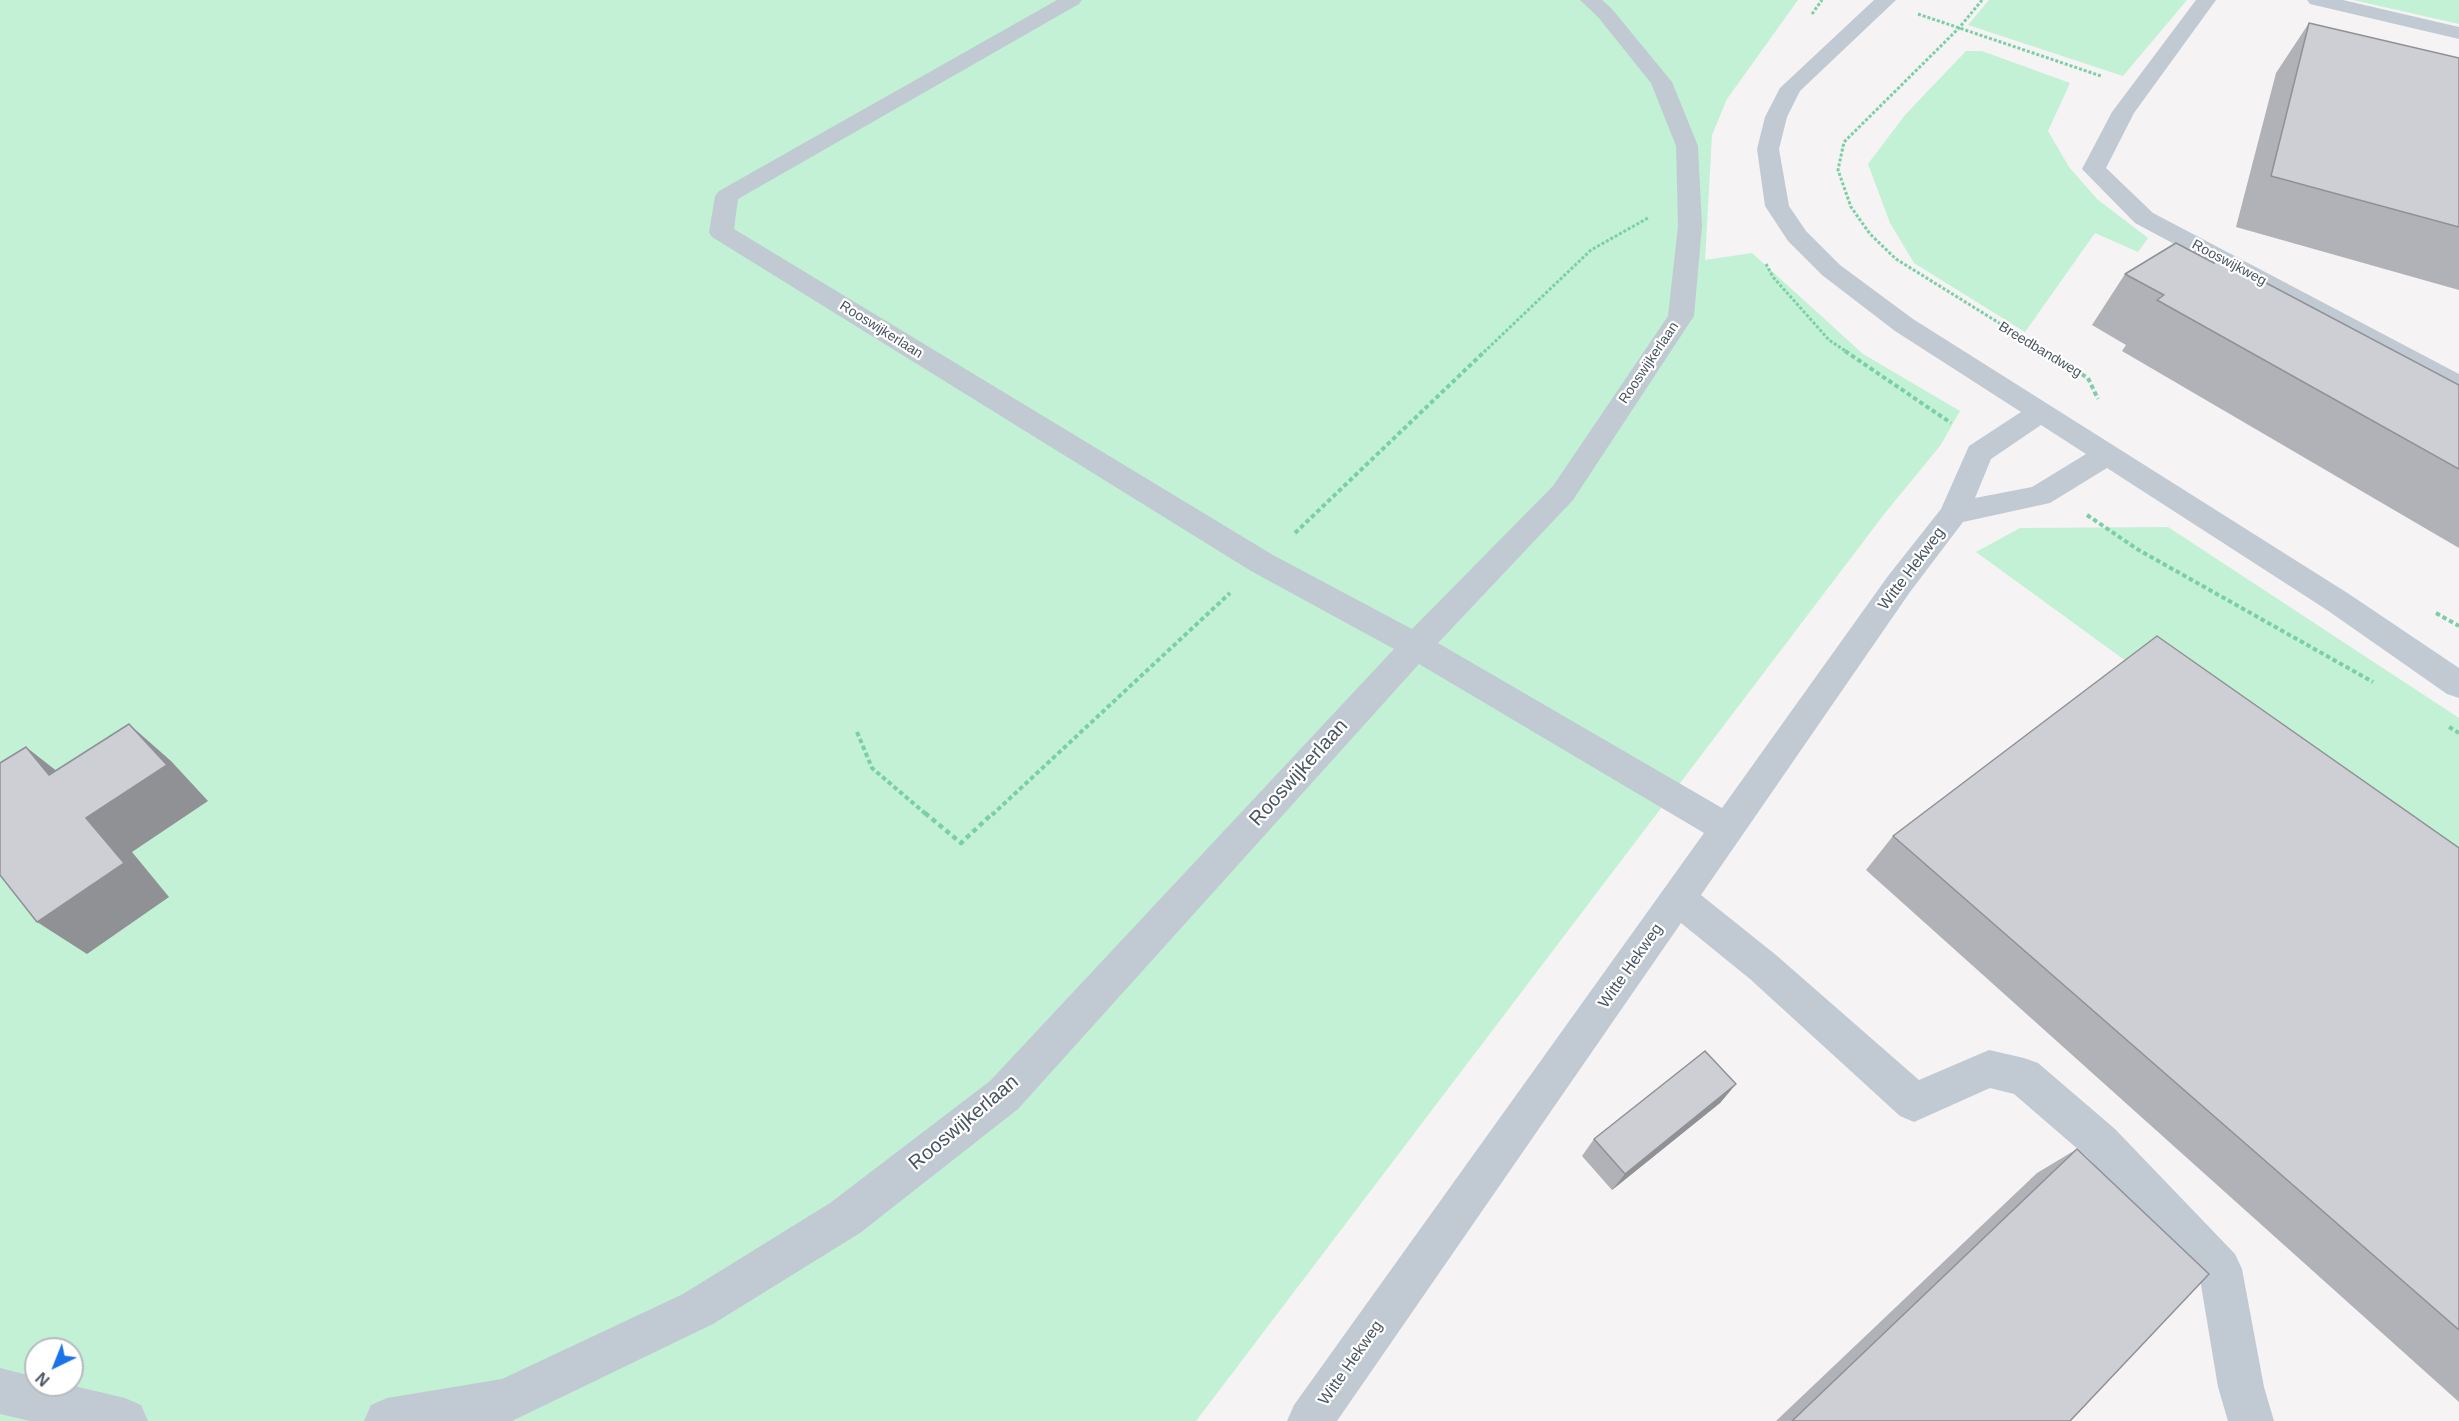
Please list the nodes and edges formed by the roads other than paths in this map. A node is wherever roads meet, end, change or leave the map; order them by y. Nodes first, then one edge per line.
1 (1072, 0) edge
2 (1590, 0) edge
3 (1886, 0) edge
4 (2206, 0) edge
5 (2317, 0) edge
6 (2459, 33) edge
7 (2459, 385) edge
8 (2041, 412) junction
9 (2108, 454) junction
10 (1954, 513) junction
11 (2338, 602) junction
12 (1416, 646) junction
13 (2459, 670) edge
14 (2459, 685) edge
15 (1728, 829) junction
16 (1678, 898) junction
17 (0, 1391) edge
18 (125, 1421) edge
19 (387, 1421) edge
20 (1310, 1421) edge
21 (2251, 1421) edge

1 - 12 street, Rooswijkerlaan
2 - 12 street, Rooswijkerlaan
3 - 8 street
4 - 7 street, Rooswijkweg
5 - 6 street
8 - 9 street
8 - 10 street, Witte Hekweg
9 - 10 street, Witte Hekweg
9 - 11 street
10 - 15 street, Witte Hekweg
11 - 13 street
11 - 14 street
12 - 15 street, Rooswijkerlaan
12 - 19 street, Rooswijkerlaan
15 - 16 street, Witte Hekweg
16 - 20 street, Witte Hekweg
16 - 21 street
17 - 18 street

